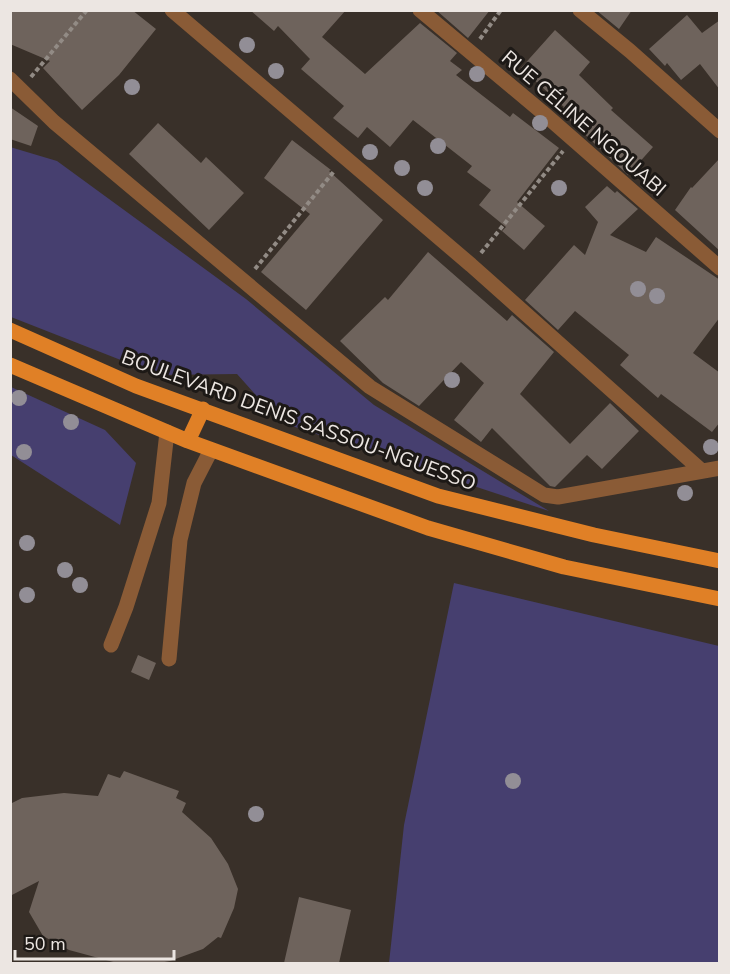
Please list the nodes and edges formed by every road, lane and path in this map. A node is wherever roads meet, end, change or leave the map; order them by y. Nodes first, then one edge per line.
1 (87, 10) edge
2 (172, 10) edge
3 (420, 10) edge
4 (501, 10) edge
5 (580, 10) edge
6 (471, 52) junction
7 (16, 84) edge
8 (720, 131) edge
9 (572, 140) junction
10 (345, 158) junction
11 (471, 265) junction
12 (720, 268) edge
13 (245, 281) junction
14 (10, 330) edge
15 (10, 365) edge
16 (203, 409) junction
17 (167, 432) junction
18 (188, 441) junction
19 (212, 450) junction
20 (720, 468) edge
21 (702, 471) junction
22 (720, 561) edge
23 (720, 599) edge
24 (111, 645) dead end
25 (169, 659) dead end

1 - 7 path
2 - 10 street
3 - 6 street, RUE CÉLINE NGOUABI
4 - 6 path
5 - 8 street
6 - 9 street, RUE CÉLINE NGOUABI
7 - 13 street
9 - 11 path
9 - 12 street, RUE CÉLINE NGOUABI
10 - 11 street
10 - 13 path
11 - 21 street
13 - 21 street
14 - 16 main road, BOULEVARD DENIS SASSOU-NGUESSO
15 - 17 main road
16 - 18 main road
16 - 22 main road, BOULEVARD DENIS SASSOU-NGUESSO
17 - 18 main road
17 - 24 street
18 - 19 main road
19 - 23 main road
19 - 25 street
20 - 21 street

